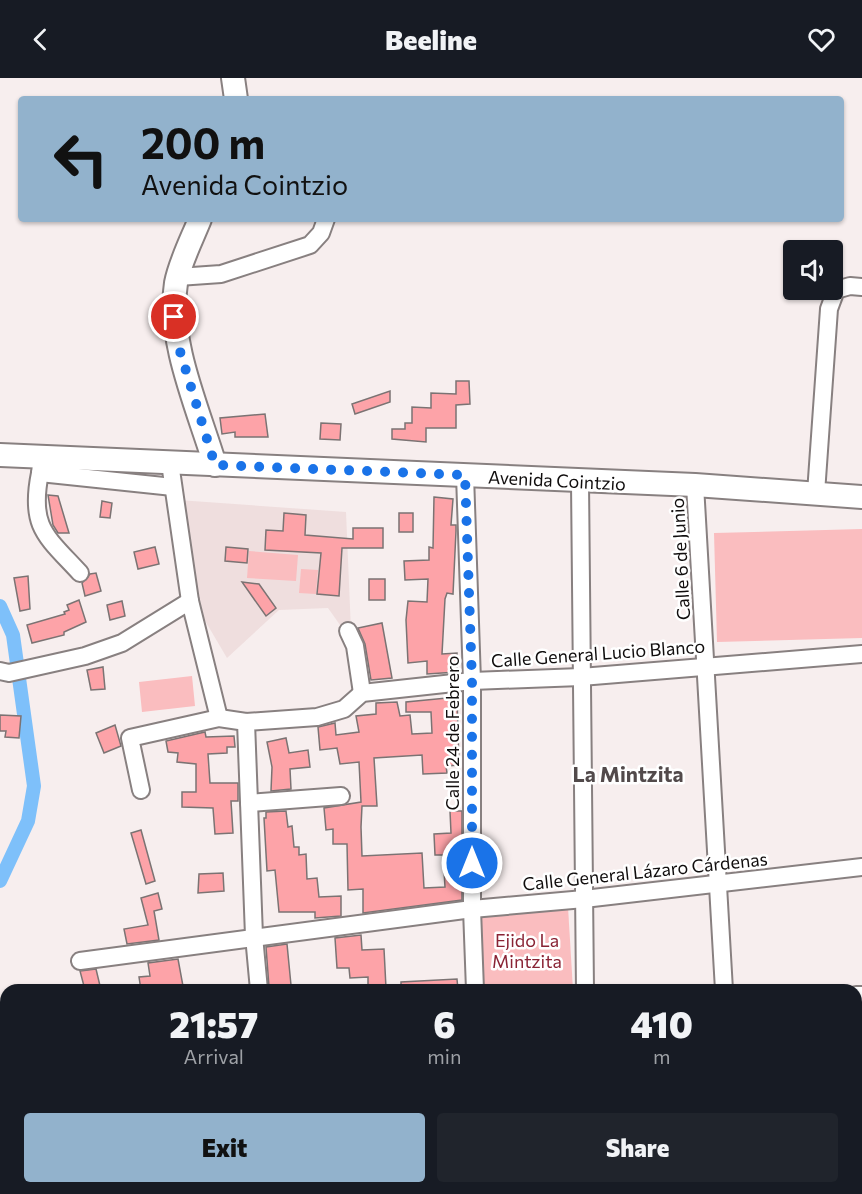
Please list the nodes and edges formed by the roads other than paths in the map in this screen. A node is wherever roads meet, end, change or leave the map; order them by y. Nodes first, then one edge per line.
1 (233, 78) edge
2 (236, 96) edge
3 (199, 222) edge
4 (325, 222) edge
5 (178, 277) junction
6 (862, 287) edge
7 (0, 455) edge
8 (170, 463) junction
9 (41, 465) junction
10 (215, 465) junction
11 (465, 475) junction
12 (580, 482) junction
13 (695, 485) junction
14 (173, 487) junction
15 (816, 494) junction
16 (862, 497) edge
17 (80, 573) dead end
18 (190, 601) junction
19 (348, 631) dead end
20 (862, 654) edge
21 (705, 665) junction
22 (12, 671) edge
23 (580, 677) junction
24 (472, 681) junction
25 (363, 693) junction
26 (219, 718) junction
27 (246, 722) junction
28 (141, 790) dead end
29 (341, 796) dead end
30 (249, 803) junction
31 (862, 867) edge
32 (717, 884) junction
33 (584, 899) junction
34 (472, 909) junction
35 (254, 936) junction
36 (80, 961) dead end
37 (258, 984) edge
38 (475, 984) edge
39 (585, 984) edge
40 (724, 984) edge

1 - 2 main road
3 - 5 main road
4 - 5 street
5 - 10 main road
6 - 15 street
7 - 9 main road, Avenida Cointzio
8 - 9 main road, Avenida Cointzio
8 - 10 main road, Avenida Cointzio
8 - 14 street
9 - 14 street
9 - 17 street
10 - 11 main road, Avenida Cointzio
11 - 12 main road, Avenida Cointzio
11 - 24 street, Calle 24 de Febrero
12 - 13 main road, Avenida Cointzio
12 - 23 street
13 - 15 main road, Avenida Cointzio
13 - 21 street, Calle 6 de Junio
14 - 18 street
15 - 16 main road, Avenida Cointzio
18 - 22 street
18 - 26 street
19 - 25 street
20 - 21 street, Calle General Lucio Blanco
21 - 23 street, Calle General Lucio Blanco
21 - 32 street, Calle 6 de Junio
23 - 24 street, Calle General Lucio Blanco
23 - 33 street
24 - 25 street, Calle General Lucio Blanco
24 - 34 street, Calle 24 de Febrero
25 - 27 street, Calle General Lucio Blanco
26 - 27 street, Calle General Lucio Blanco
26 - 28 street, Calle General Lucio Blanco
27 - 30 street
29 - 30 street
30 - 35 street
31 - 32 street, Calle General Lázaro Cárdenas
32 - 33 street, Calle General Lázaro Cárdenas
32 - 40 street, Calle 6 de Junio
33 - 34 street, Calle General Lázaro Cárdenas
33 - 39 street
34 - 35 street, Calle General Lázaro Cárdenas
34 - 38 street, Calle 24 de Febrero
35 - 36 street, Calle General Lázaro Cárdenas
35 - 37 street

